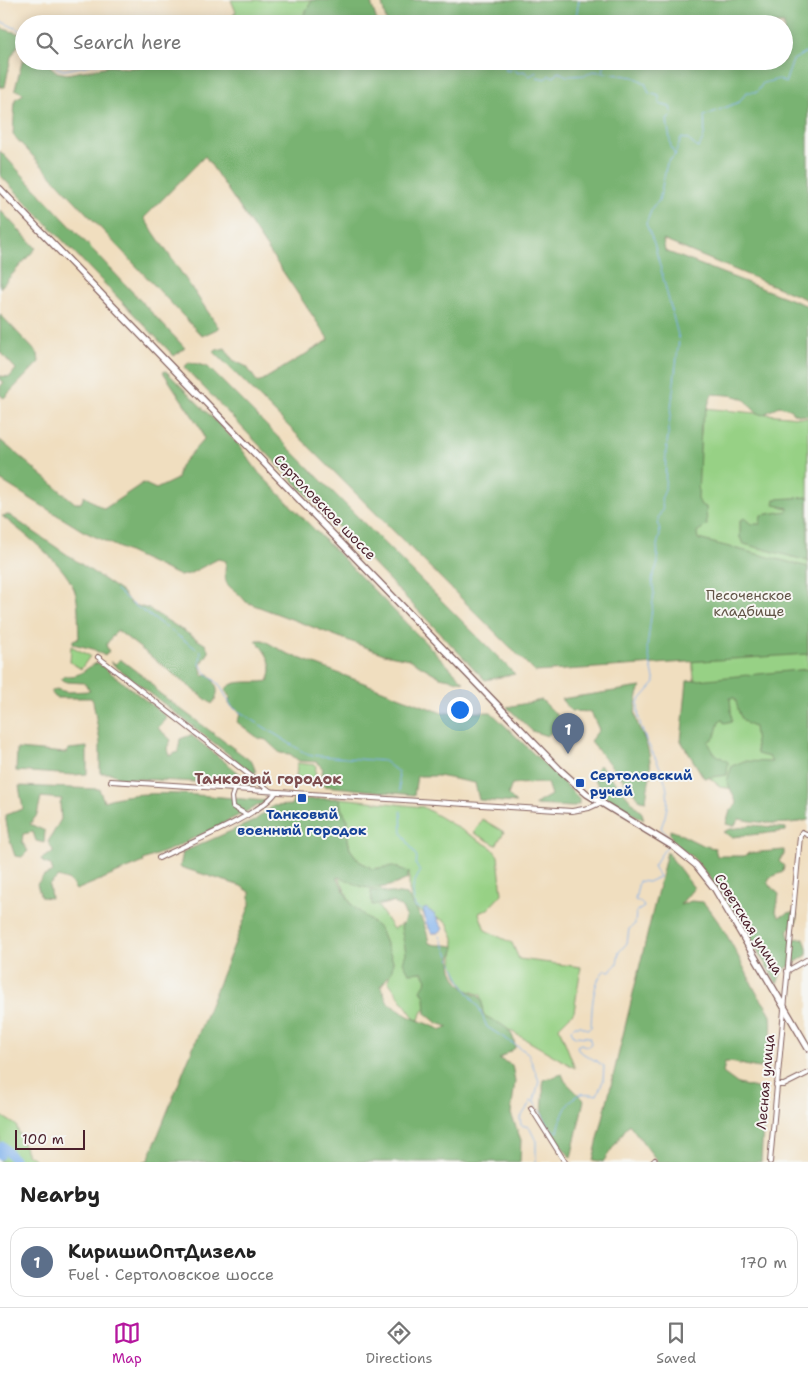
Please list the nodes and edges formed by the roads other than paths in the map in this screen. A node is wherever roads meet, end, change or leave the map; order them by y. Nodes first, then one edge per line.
1 (0, 189) edge
2 (98, 657) dead end
3 (111, 781) dead end
4 (235, 788) junction
5 (271, 791) junction
6 (276, 792) junction
7 (600, 802) junction
8 (247, 815) junction
9 (808, 836) edge
10 (656, 837) joint
11 (159, 858) dead end
12 (808, 959) edge
13 (786, 971) junction
14 (783, 1003) junction
15 (808, 1048) edge
16 (808, 1073) edge
17 (776, 1085) junction
18 (531, 1108) dead end
19 (565, 1162) edge
20 (770, 1162) edge

1 - 7 main road, Сертоловское шоссе
2 - 5 street
3 - 4 street
4 - 5 street
4 - 8 street
5 - 6 street
6 - 7 street
6 - 8 street
7 - 10 main road, Сертоловское шоссе
8 - 11 street
9 - 13 street, Лесная улица
10 - 14 main road, Советская улица
12 - 13 street
13 - 14 street, Лесная улица
14 - 15 main road, Советская улица
14 - 17 street, Лесная улица
16 - 17 street
17 - 20 street, Лесная улица
18 - 19 street

